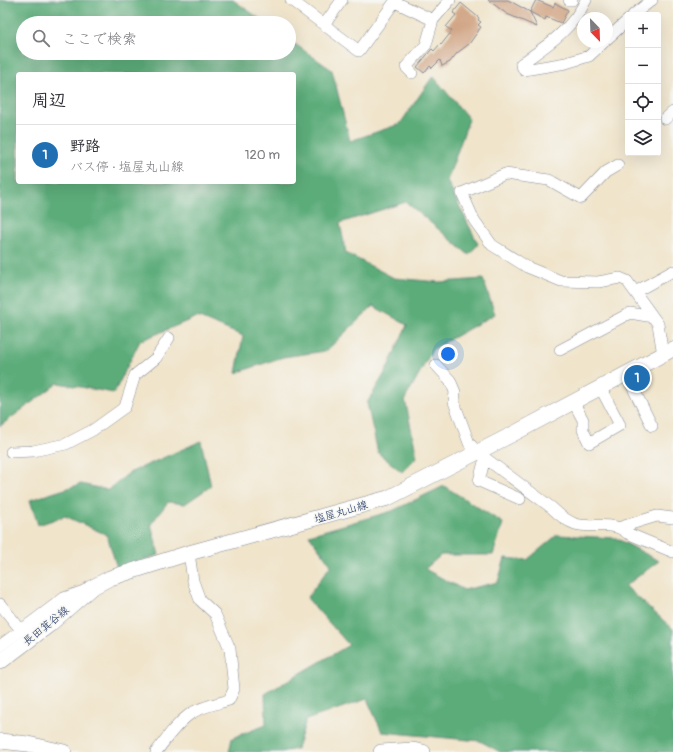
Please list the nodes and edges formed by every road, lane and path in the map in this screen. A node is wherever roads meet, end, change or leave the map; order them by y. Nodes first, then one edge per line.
1 (291, 0) edge
2 (342, 0) edge
3 (450, 0) edge
4 (568, 0) edge
5 (572, 0) edge
6 (586, 0) edge
7 (652, 0) edge
8 (396, 1) edge
9 (580, 12) edge
10 (637, 12) edge
11 (577, 16) edge
12 (433, 20) junction
13 (625, 23) edge
14 (324, 25) junction
15 (613, 34) edge
16 (598, 48) edge
17 (412, 72) dead end
18 (618, 165) dead end
19 (673, 270) edge
20 (635, 292) junction
21 (653, 317) junction
22 (169, 338) dead end
23 (560, 350) dead end
24 (668, 352) edge
25 (436, 365) dead end
26 (626, 374) junction
27 (600, 387) junction
28 (573, 401) junction
29 (652, 426) dead end
30 (11, 452) dead end
31 (481, 455) junction
32 (520, 499) dead end
33 (673, 518) edge
34 (621, 527) junction
35 (673, 552) edge
36 (189, 553) junction
37 (91, 588) junction
38 (0, 604) edge
39 (21, 630) junction
40 (0, 646) edge
41 (0, 662) edge
42 (0, 741) edge
43 (64, 752) edge
44 (156, 752) edge
45 (381, 752) edge
46 (423, 752) edge

1 - 14 street
2 - 14 street
3 - 12 street
4 - 5 street
6 - 9 street
7 - 10 street
8 - 12 street
8 - 14 street
11 - 16 street
12 - 17 street
13 - 15 street
18 - 20 street
19 - 20 street
20 - 21 street
21 - 23 street
21 - 24 street
22 - 30 street
24 - 26 street, 塩屋丸山線
25 - 31 street
26 - 27 street, 塩屋丸山線
26 - 29 street
27 - 28 street, 塩屋丸山線
27 - 28 street
28 - 31 street, 塩屋丸山線
31 - 32 street
31 - 34 street
31 - 36 street, 塩屋丸山線
33 - 34 street
34 - 35 street
36 - 37 street, 塩屋丸山線
36 - 44 street
37 - 39 street, 塩屋丸山線
37 - 41 street, 長田箕谷線
38 - 39 street
39 - 40 street, 塩屋丸山線
42 - 43 street
45 - 46 street

